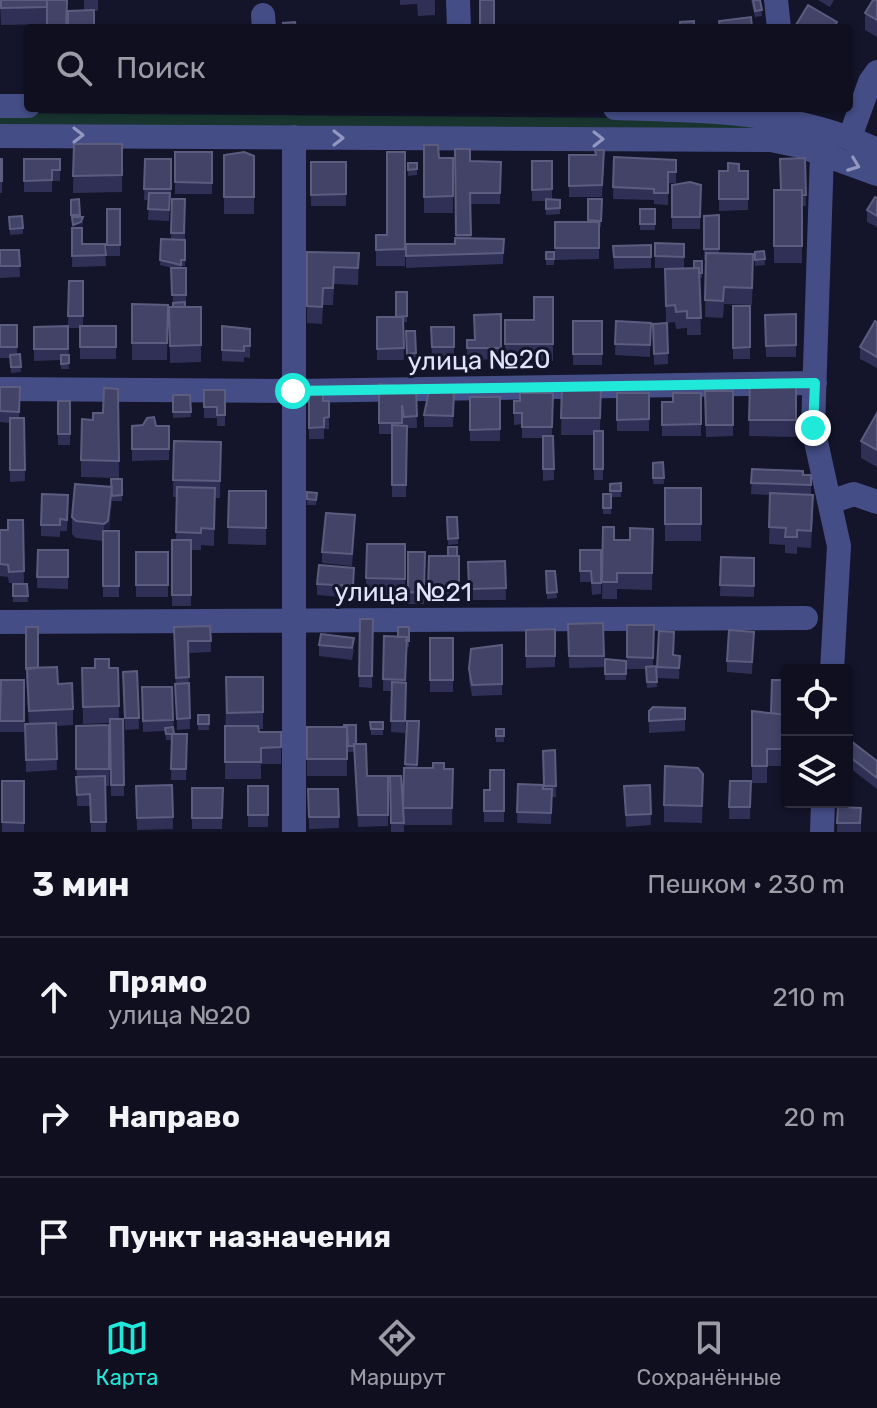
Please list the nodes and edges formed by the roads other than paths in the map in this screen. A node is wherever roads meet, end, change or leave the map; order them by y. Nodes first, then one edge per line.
1 (458, 0) edge
2 (776, 0) edge
3 (459, 24) edge
4 (779, 24) edge
5 (877, 72) edge
6 (0, 106) edge
7 (24, 106) edge
8 (759, 112) edge
9 (790, 114) edge
10 (0, 136) edge
11 (294, 137) junction
12 (850, 137) junction
13 (877, 150) edge
14 (822, 153) junction
15 (877, 174) edge
16 (815, 383) junction
17 (0, 389) edge
18 (293, 391) junction
19 (830, 502) junction
20 (877, 502) edge
21 (806, 618) dead end
22 (293, 621) junction
23 (0, 622) edge
24 (832, 664) edge
25 (823, 808) edge
26 (294, 832) edge
27 (822, 832) edge

1 - 3 street
2 - 4 street
5 - 12 street
6 - 7 street
8 - 9 street
9 - 12 street
10 -> 11 street
11 -> 14 street
11 - 18 street
12 - 13 street
14 -> 15 street
14 - 16 street
16 - 18 street, улица №20
16 - 19 street
17 - 18 street, улица №20
18 - 22 street
19 - 20 street
19 - 24 street
21 - 22 street, улица №21
22 - 23 street, улица №21
22 - 26 street
25 - 27 street

